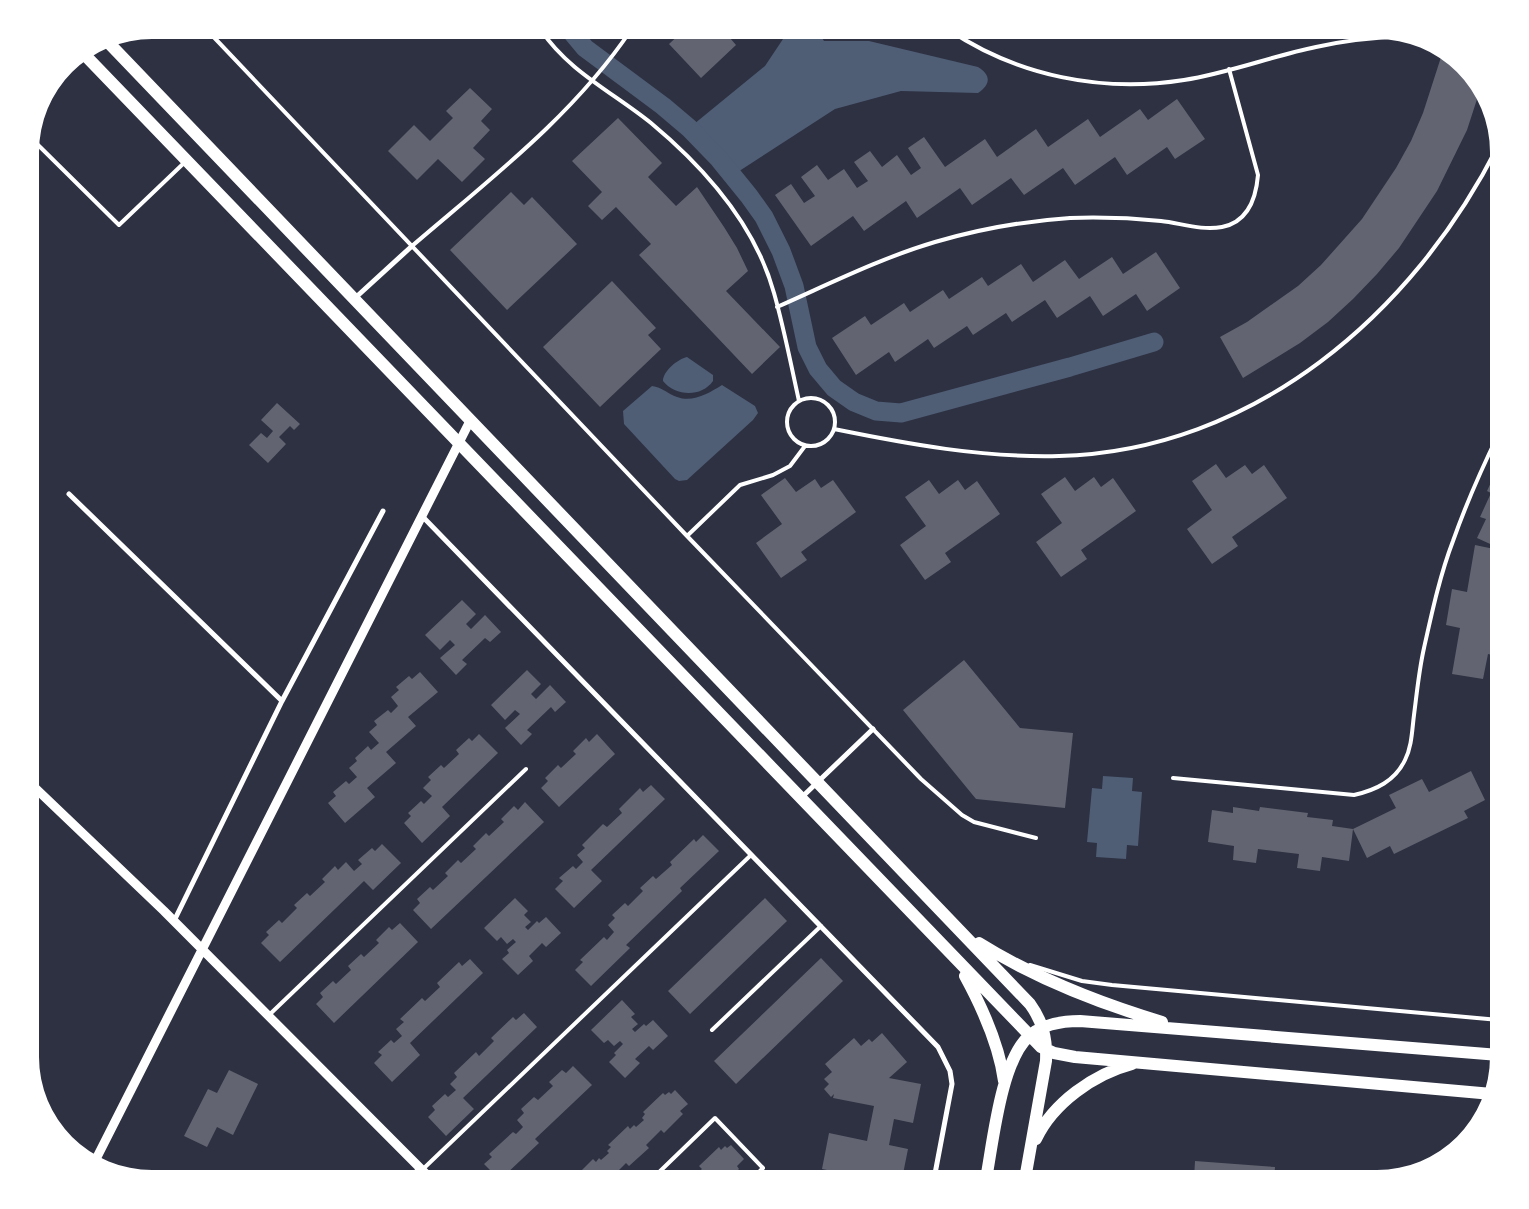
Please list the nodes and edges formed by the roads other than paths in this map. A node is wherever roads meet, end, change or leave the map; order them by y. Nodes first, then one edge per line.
1 (216, 39) edge
2 (547, 39) edge
3 (624, 39) edge
4 (963, 39) edge
5 (1366, 39) edge
6 (112, 46) edge
7 (88, 59) edge
8 (1229, 69) junction
9 (592, 80) junction
10 (39, 146) edge
11 (186, 160) junction
12 (1490, 160) edge
13 (412, 246) junction
14 (354, 299) junction
15 (777, 307) junction
16 (799, 400) junction
17 (470, 421) junction
18 (834, 428) junction
19 (459, 445) junction
20 (805, 446) junction
21 (1490, 451) edge
22 (69, 494) dead end
23 (383, 511) dead end
24 (422, 516) junction
25 (687, 536) junction
26 (282, 701) junction
27 (873, 730) junction
28 (526, 769) dead end
29 (1173, 778) dead end
30 (818, 782) junction
31 (39, 792) edge
32 (800, 798) junction
33 (1036, 838) dead end
34 (751, 855) junction
35 (174, 921) junction
36 (956, 925) junction
37 (821, 926) junction
38 (976, 941) junction
39 (202, 950) junction
40 (957, 961) junction
41 (268, 1016) junction
42 (1490, 1019) edge
43 (1044, 1028) junction
44 (712, 1030) dead end
45 (1191, 1030) junction
46 (1029, 1036) junction
47 (1047, 1050) junction
48 (1490, 1054) edge
49 (1141, 1063) junction
50 (1005, 1083) junction
51 (1484, 1093) edge
52 (97, 1156) edge
53 (1029, 1158) junction
54 (420, 1168) joint
55 (661, 1170) edge
56 (762, 1170) edge
57 (936, 1170) edge
58 (988, 1170) edge
59 (1027, 1170) edge

1 - 13 lane
2 - 9 lane
3 - 9 lane
4 - 8 lane
5 - 8 lane
6 - 14 main road
7 - 11 main road
8 - 15 lane
9 - 13 lane
9 - 15 lane
10 - 11 lane
11 - 19 main road
12 - 18 lane
13 - 14 street
13 - 25 lane
14 - 17 main road
15 - 16 lane
16 - 18 lane
16 - 20 lane
17 - 19 street
17 - 30 main road
18 - 20 lane
19 - 24 street
19 - 32 main road
20 - 25 lane
21 - 29 lane
22 - 26 street
23 - 26 street
24 - 34 street
24 - 39 street
25 - 27 lane
26 - 35 street
27 - 30 street
27 - 33 lane
28 - 41 lane
30 - 32 street
30 - 36 main road
31 - 35 street
32 - 40 main road
34 - 37 street
34 - 54 lane
35 - 39 street
36 - 38 main road
36 - 43 main road
37 - 44 lane
37 - 57 street
38 - 42 lane
38 - 45 main road
39 - 41 street
39 - 52 street
40 - 46 main road
40 - 50 main road
41 - 54 street
43 - 45 main road
43 - 46 main road
43 - 47 main road
45 - 48 main road
46 - 47 main road
46 - 50 main road
47 - 49 main road
47 - 53 main road
49 - 51 main road
49 - 53 main road
50 - 58 main road
53 - 59 main road
55 - 56 lane

